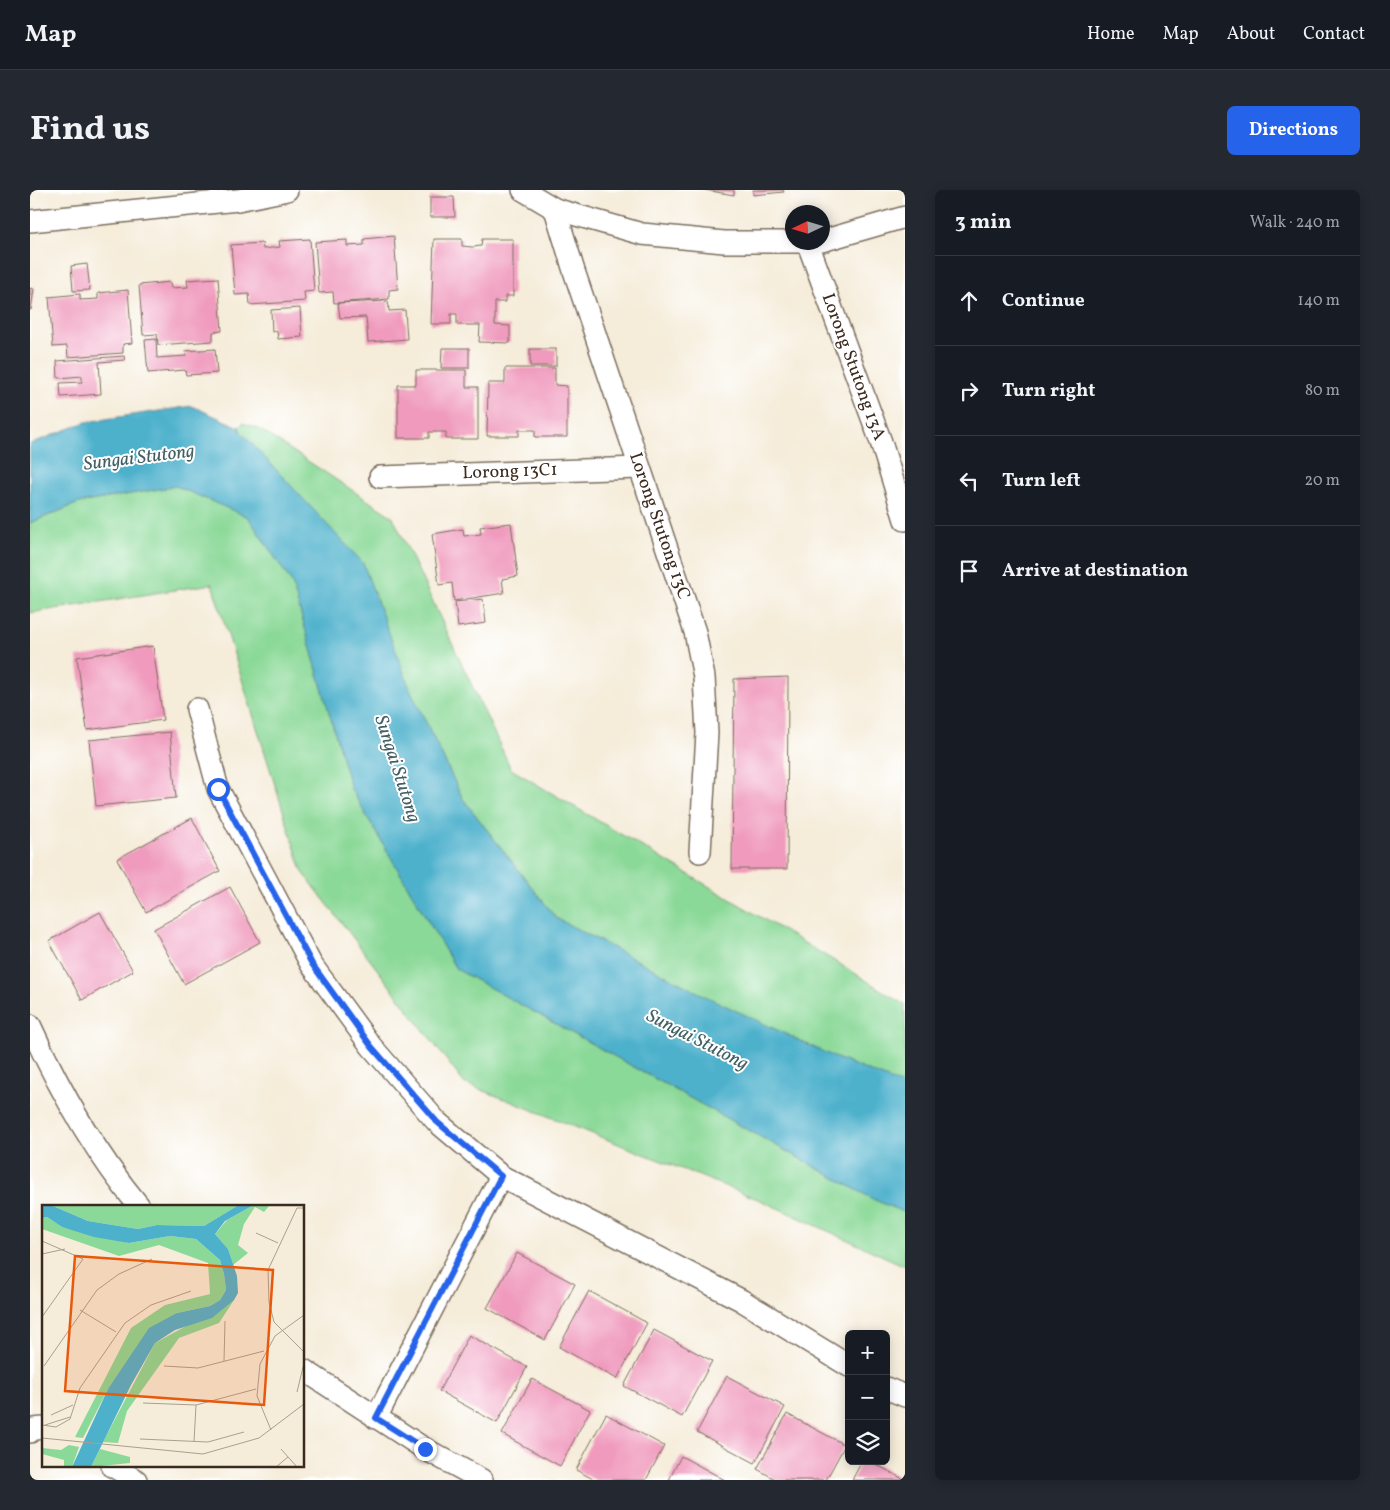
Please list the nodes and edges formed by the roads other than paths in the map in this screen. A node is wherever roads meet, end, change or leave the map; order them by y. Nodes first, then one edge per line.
1 (287, 190) edge
2 (524, 190) edge
3 (555, 209) junction
4 (905, 217) edge
5 (30, 222) edge
6 (830, 238) edge
7 (785, 242) edge
8 (818, 250) edge
9 (639, 468) junction
10 (380, 477) dead end
11 (905, 520) edge
12 (197, 709) dead end
13 (700, 852) dead end
14 (30, 1025) edge
15 (501, 1176) junction
16 (138, 1205) edge
17 (845, 1364) edge
18 (305, 1371) edge
19 (890, 1390) edge
20 (905, 1396) edge
21 (376, 1418) junction
22 (42, 1428) edge
23 (30, 1432) edge
24 (115, 1468) edge
25 (136, 1480) edge
26 (482, 1480) edge

1 - 5 street
2 - 3 street
3 - 7 street
3 - 9 street, Lorong Stutong 13C
4 - 6 street
8 - 11 street, Lorong Stutong 13A
9 - 10 street, Lorong 13C1
9 - 13 street, Lorong Stutong 13C
12 - 15 street
14 - 16 street
15 - 17 street
15 - 21 street
18 - 21 street
19 - 20 street
21 - 26 street
22 - 23 street
24 - 25 street

